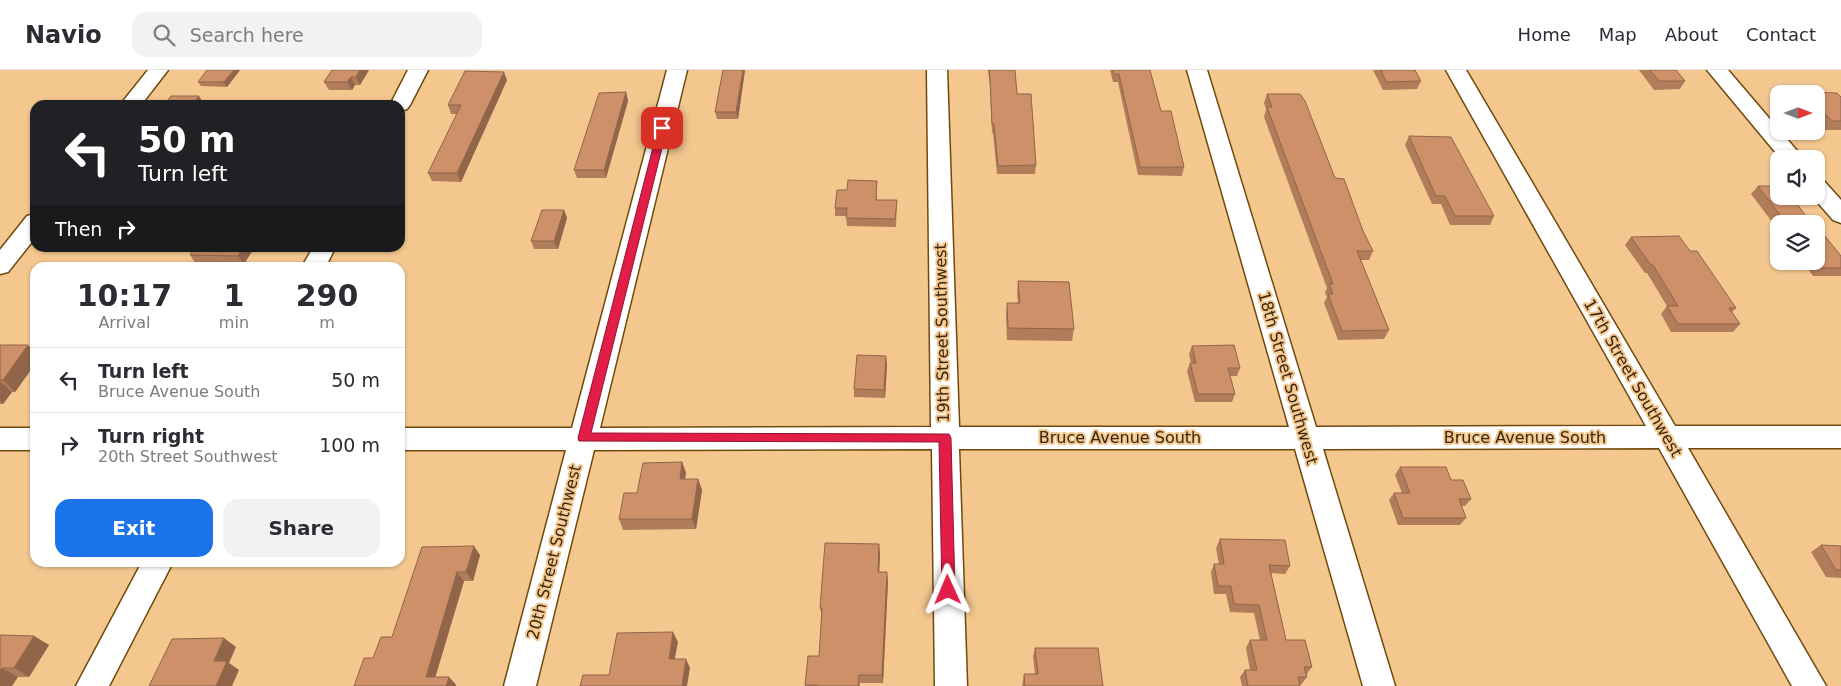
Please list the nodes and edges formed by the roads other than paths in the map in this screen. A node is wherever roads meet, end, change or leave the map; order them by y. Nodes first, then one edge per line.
1 (158, 70) edge
2 (418, 70) edge
3 (677, 70) edge
4 (937, 70) edge
5 (1197, 70) edge
6 (1456, 70) edge
7 (1717, 70) edge
8 (134, 100) edge
9 (403, 100) edge
10 (1785, 150) edge
11 (1825, 196) edge
12 (1841, 215) edge
13 (30, 228) edge
14 (0, 266) edge
15 (1841, 436) edge
16 (1306, 437) junction
17 (1667, 437) junction
18 (584, 438) junction
19 (945, 438) junction
20 (0, 439) edge
21 (30, 439) edge
22 (405, 439) edge
23 (155, 567) edge
24 (92, 686) edge
25 (520, 686) edge
26 (951, 686) edge
27 (1379, 686) edge
28 (1810, 686) edge

1 - 8 street
2 - 9 street
3 - 18 street, 20th Street Southwest
4 - 19 street, 19th Street Southwest
5 - 16 street, 18th Street Southwest
6 - 17 street, 17th Street Southwest
7 - 10 street
11 - 12 street
13 - 14 street
15 - 17 street, Bruce Avenue South
16 - 17 street, Bruce Avenue South
16 - 19 street, Bruce Avenue South
16 - 27 street, 18th Street Southwest
17 - 28 street, 17th Street Southwest
18 - 19 street, Bruce Avenue South
18 - 22 street, Bruce Avenue South
18 - 25 street, 20th Street Southwest
19 - 26 street, 19th Street Southwest
20 - 21 street
23 - 24 street

